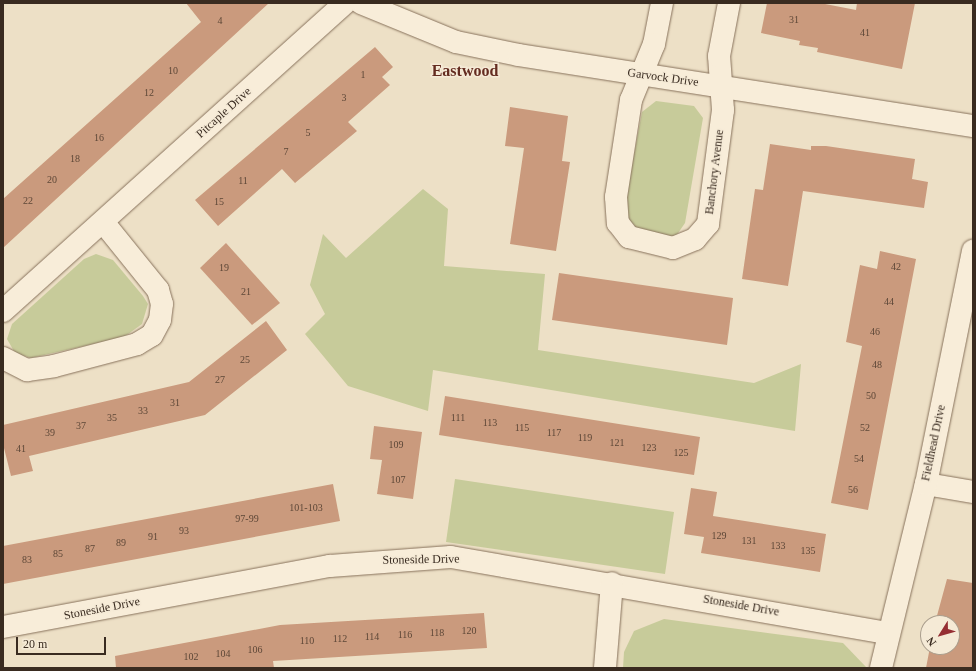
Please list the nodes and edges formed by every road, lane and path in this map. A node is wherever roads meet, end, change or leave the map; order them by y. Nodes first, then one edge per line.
1 (345, 3) edge
2 (361, 3) edge
3 (662, 3) edge
4 (729, 3) edge
5 (640, 76) junction
6 (721, 86) junction
7 (973, 126) edge
8 (104, 224) junction
9 (973, 250) edge
10 (3, 311) edge
11 (3, 358) edge
12 (926, 484) junction
13 (973, 492) edge
14 (612, 583) junction
15 (3, 627) edge
16 (887, 633) junction
17 (605, 668) edge
18 (881, 668) edge

1 - 8 street, Pitcaple Drive
2 - 5 street, Garvock Drive
3 - 5 street, Banchory Avenue
4 - 6 street, Banchory Avenue
5 - 6 street, Garvock Drive
5 - 6 street, Banchory Avenue
6 - 7 street, Garvock Drive
8 - 10 street, Pitcaple Drive
8 - 11 street
9 - 12 street, Fieldhead Drive
12 - 13 street
12 - 16 street, Fieldhead Drive
14 - 15 street, Stoneside Drive
14 - 16 street, Stoneside Drive
14 - 17 street
16 - 18 street, Fieldhead Drive

